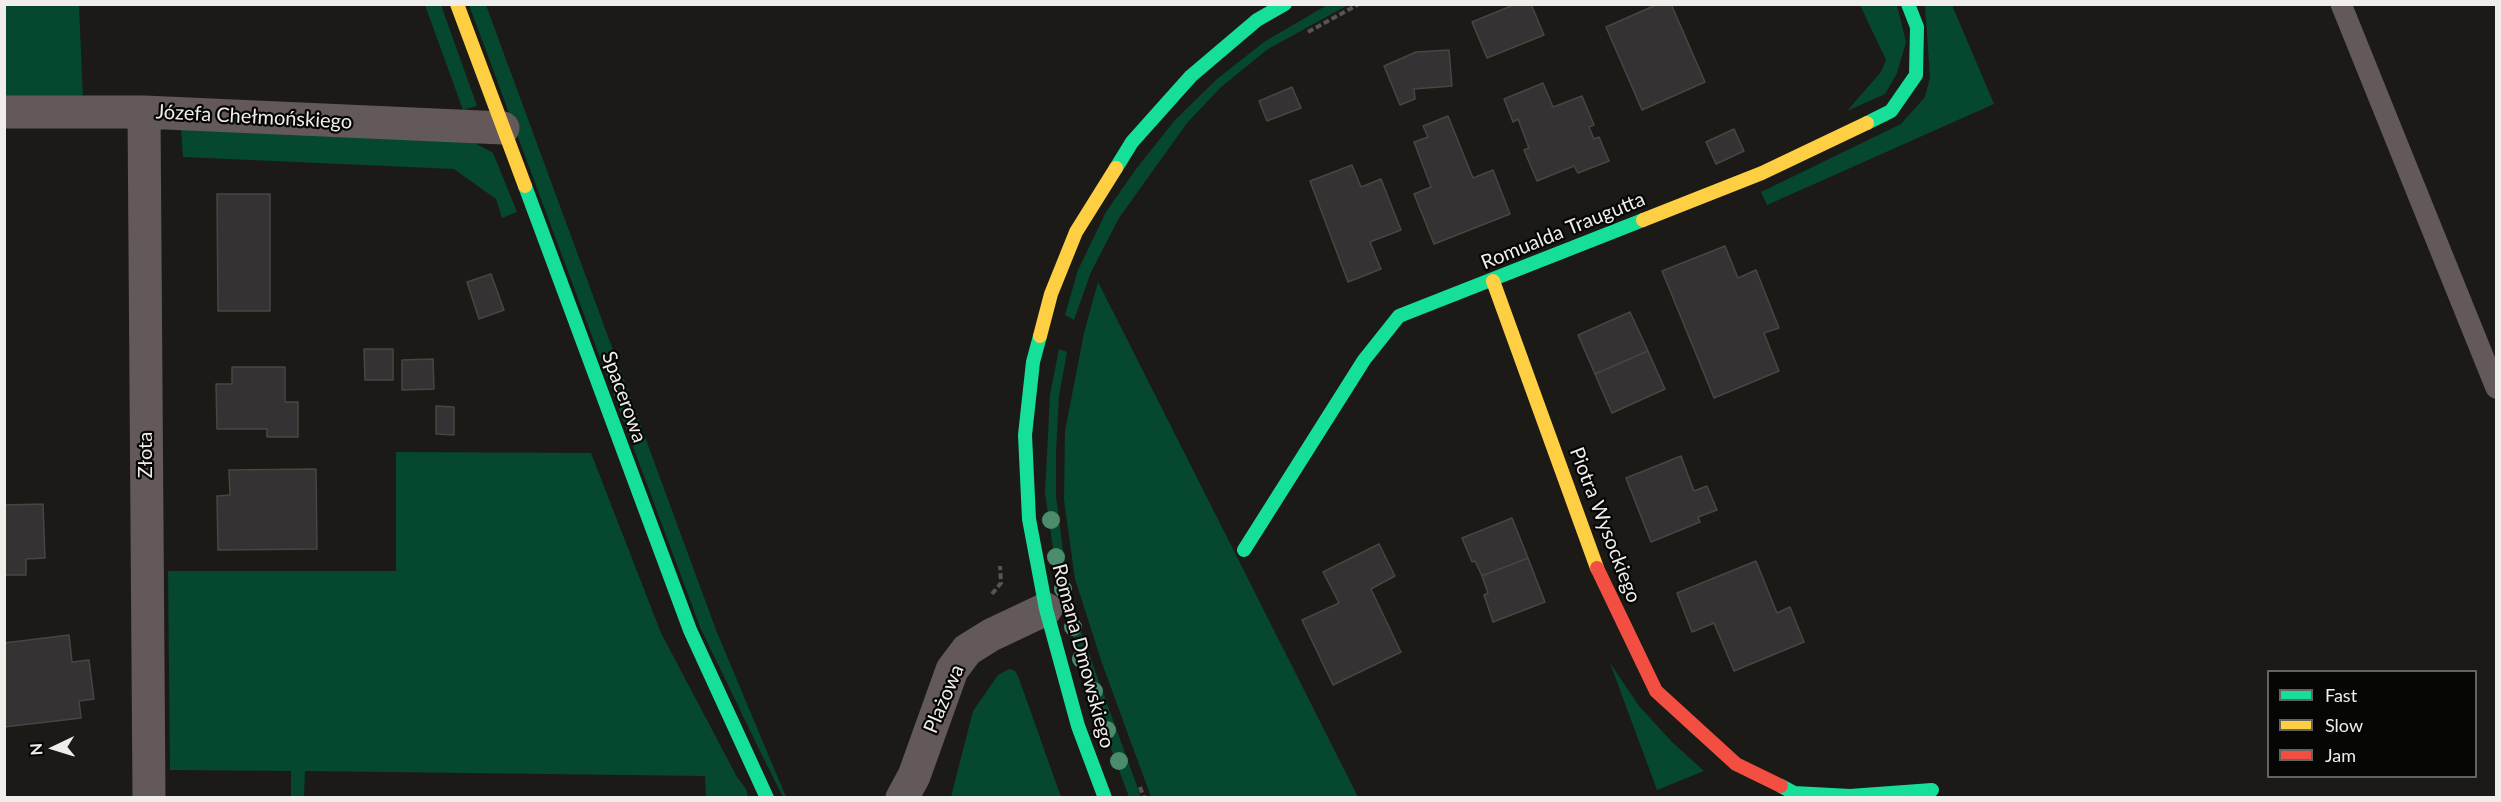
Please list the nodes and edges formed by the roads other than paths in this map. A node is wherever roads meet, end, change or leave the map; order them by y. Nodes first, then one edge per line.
1 (457, 4) edge
2 (1285, 4) edge
3 (1908, 4) edge
4 (2341, 4) edge
5 (4, 112) edge
6 (144, 112) junction
7 (503, 128) junction
8 (1493, 281) junction
9 (2496, 388) edge
10 (1244, 550) dead end
11 (1046, 609) junction
12 (1932, 790) dead end
13 (149, 798) edge
14 (767, 798) edge
15 (902, 798) edge
16 (1105, 798) edge

1 - 7 street, Spacerowa
2 - 11 street, Romana Dmowskiego
3 - 8 street, Romualda Traugutta
4 - 9 lane
5 - 6 street, Józefa Chełmońskiego
6 - 7 street, Józefa Chełmońskiego
6 - 13 street, Złota
7 - 14 street, Spacerowa
8 - 10 street, Romualda Traugutta
8 - 12 street, Piotra Wysockiego
11 - 15 street, Plażowa
11 - 16 street, Romana Dmowskiego

